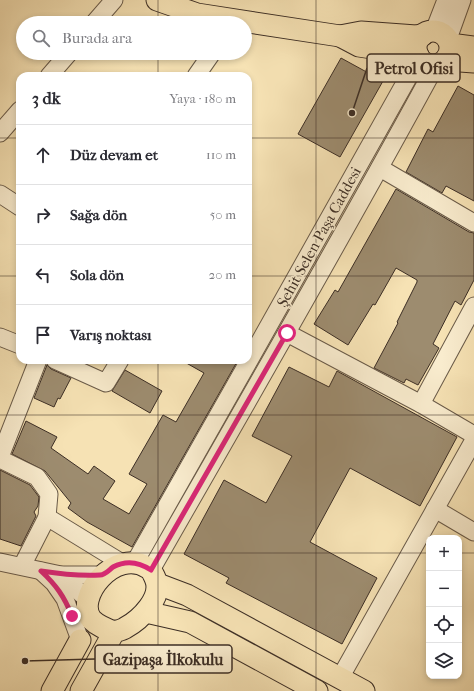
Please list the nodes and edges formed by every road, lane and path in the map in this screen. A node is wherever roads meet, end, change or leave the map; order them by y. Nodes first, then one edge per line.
1 (114, 0) edge
2 (157, 0) edge
3 (446, 0) edge
4 (462, 0) edge
5 (100, 16) edge
6 (208, 16) edge
7 (252, 23) edge
8 (474, 47) edge
9 (434, 48) junction
10 (62, 60) edge
11 (207, 60) edge
12 (474, 62) edge
13 (52, 72) edge
14 (199, 72) edge
15 (16, 115) edge
16 (0, 133) edge
17 (380, 168) junction
18 (0, 194) edge
19 (16, 204) edge
20 (474, 223) edge
21 (474, 306) edge
22 (287, 333) junction
23 (0, 337) edge
24 (16, 343) edge
25 (252, 353) edge
26 (36, 364) edge
27 (64, 364) edge
28 (118, 364) edge
29 (246, 364) edge
30 (421, 404) junction
31 (474, 435) edge
32 (474, 440) edge
33 (0, 458) edge
34 (435, 509) junction
35 (47, 516) junction
36 (474, 532) edge
37 (0, 562) edge
38 (22, 566) junction
39 (141, 570) junction
40 (41, 571) junction
41 (61, 575) junction
42 (102, 575) junction
43 (90, 610) junction
44 (146, 612) junction
45 (114, 632) junction
46 (80, 640) junction
47 (340, 678) junction
48 (52, 691) edge
49 (81, 691) edge
50 (317, 691) edge
51 (364, 691) edge

1 - 5 street
2 - 6 main road
3 - 9 street
4 - 9 street
7 - 9 main road
8 - 9 main road
9 - 12 main road
9 - 17 street
9 - 25 street, Şehit Selen Paşa Caddesi
10 - 13 street
11 - 14 street
15 - 16 street
17 - 20 street
17 - 22 street
18 - 19 street
21 - 30 street
22 - 30 street
22 - 39 street
23 - 24 street
26 - 33 street
27 - 28 street
29 - 39 street, Şehit Selen Paşa Caddesi
30 - 31 street
32 - 34 street
33 - 35 street
34 - 36 street
34 - 47 street
35 - 38 street
35 - 39 street
37 - 38 street
38 - 40 street
39 - 42 main road
39 - 44 main road
39 - 47 main road
40 - 41 street
40 - 46 street
41 - 42 street
41 - 43 street
42 - 43 main road
43 - 45 main road
43 - 46 street
44 - 45 main road
44 - 50 main road
45 - 49 main road
46 - 48 main road
47 - 51 main road

